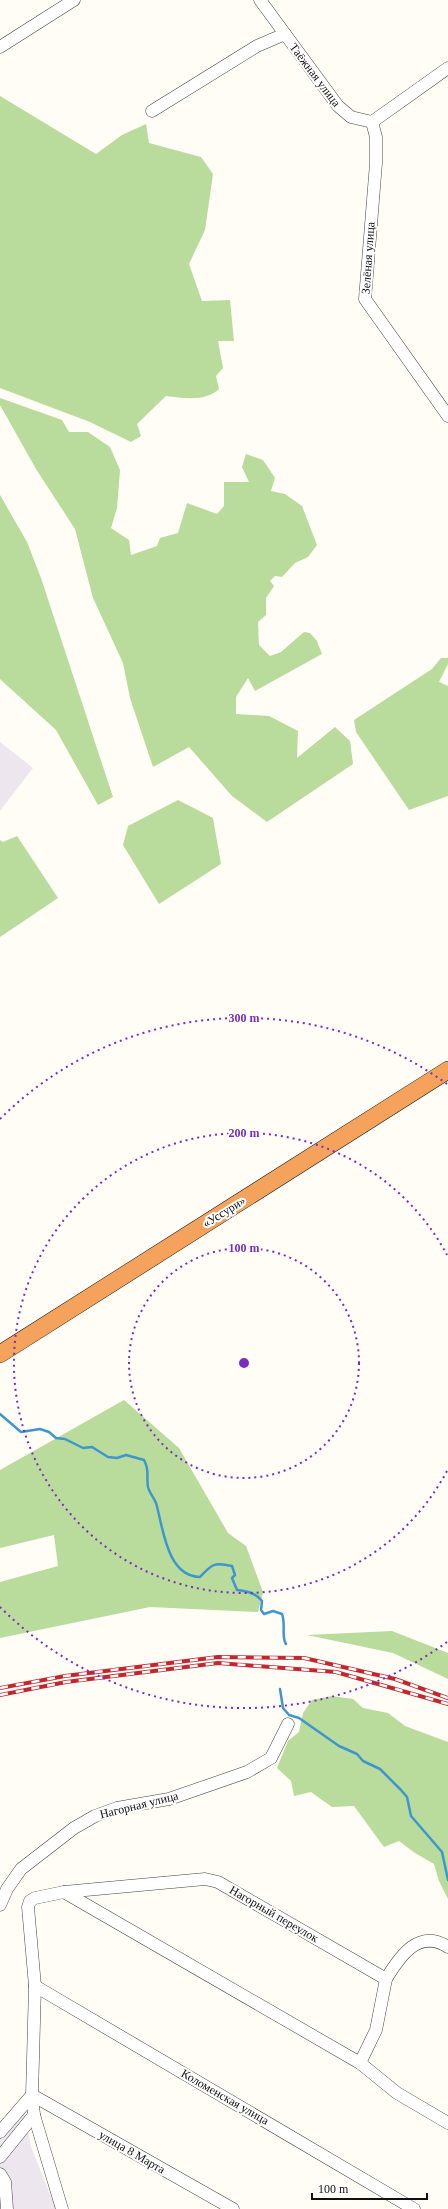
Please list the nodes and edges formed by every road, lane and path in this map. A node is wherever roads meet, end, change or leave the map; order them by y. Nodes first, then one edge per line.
1 (74, 0) edge
2 (260, 0) edge
3 (285, 34) junction
4 (0, 47) edge
5 (448, 68) edge
6 (152, 111) dead end
7 (372, 122) junction
8 (448, 416) edge
9 (448, 1070) edge
10 (0, 1354) edge
11 (288, 1724) dead end
12 (64, 1892) junction
13 (0, 1905) edge
14 (448, 1947) edge
15 (386, 1979) junction
16 (35, 1986) junction
17 (360, 2063) junction
18 (32, 2095) junction
19 (34, 2115) junction
20 (448, 2124) edge
21 (0, 2132) edge
22 (0, 2157) edge
23 (0, 2174) edge
24 (7, 2209) edge
25 (62, 2209) edge
26 (233, 2209) edge
27 (414, 2209) edge

1 - 4 street
2 - 3 street, Таёжная улица
3 - 6 street, Таёжная улица
3 - 7 street, Таёжная улица
5 - 7 street
7 - 8 street, Зелёная улица
9 - 10 highway, «Уссури»
11 - 13 street, Нагорная улица
12 - 15 street, Нагорный переулок
12 - 16 street, Нагорный переулок
12 - 17 street
14 - 15 street
15 - 17 street
16 - 18 street
16 - 27 street, Коломенская улица
17 - 20 street
18 - 19 street
18 - 21 street
18 - 26 street, улица 8 Марта
19 - 22 street
19 - 25 street
23 - 24 street

